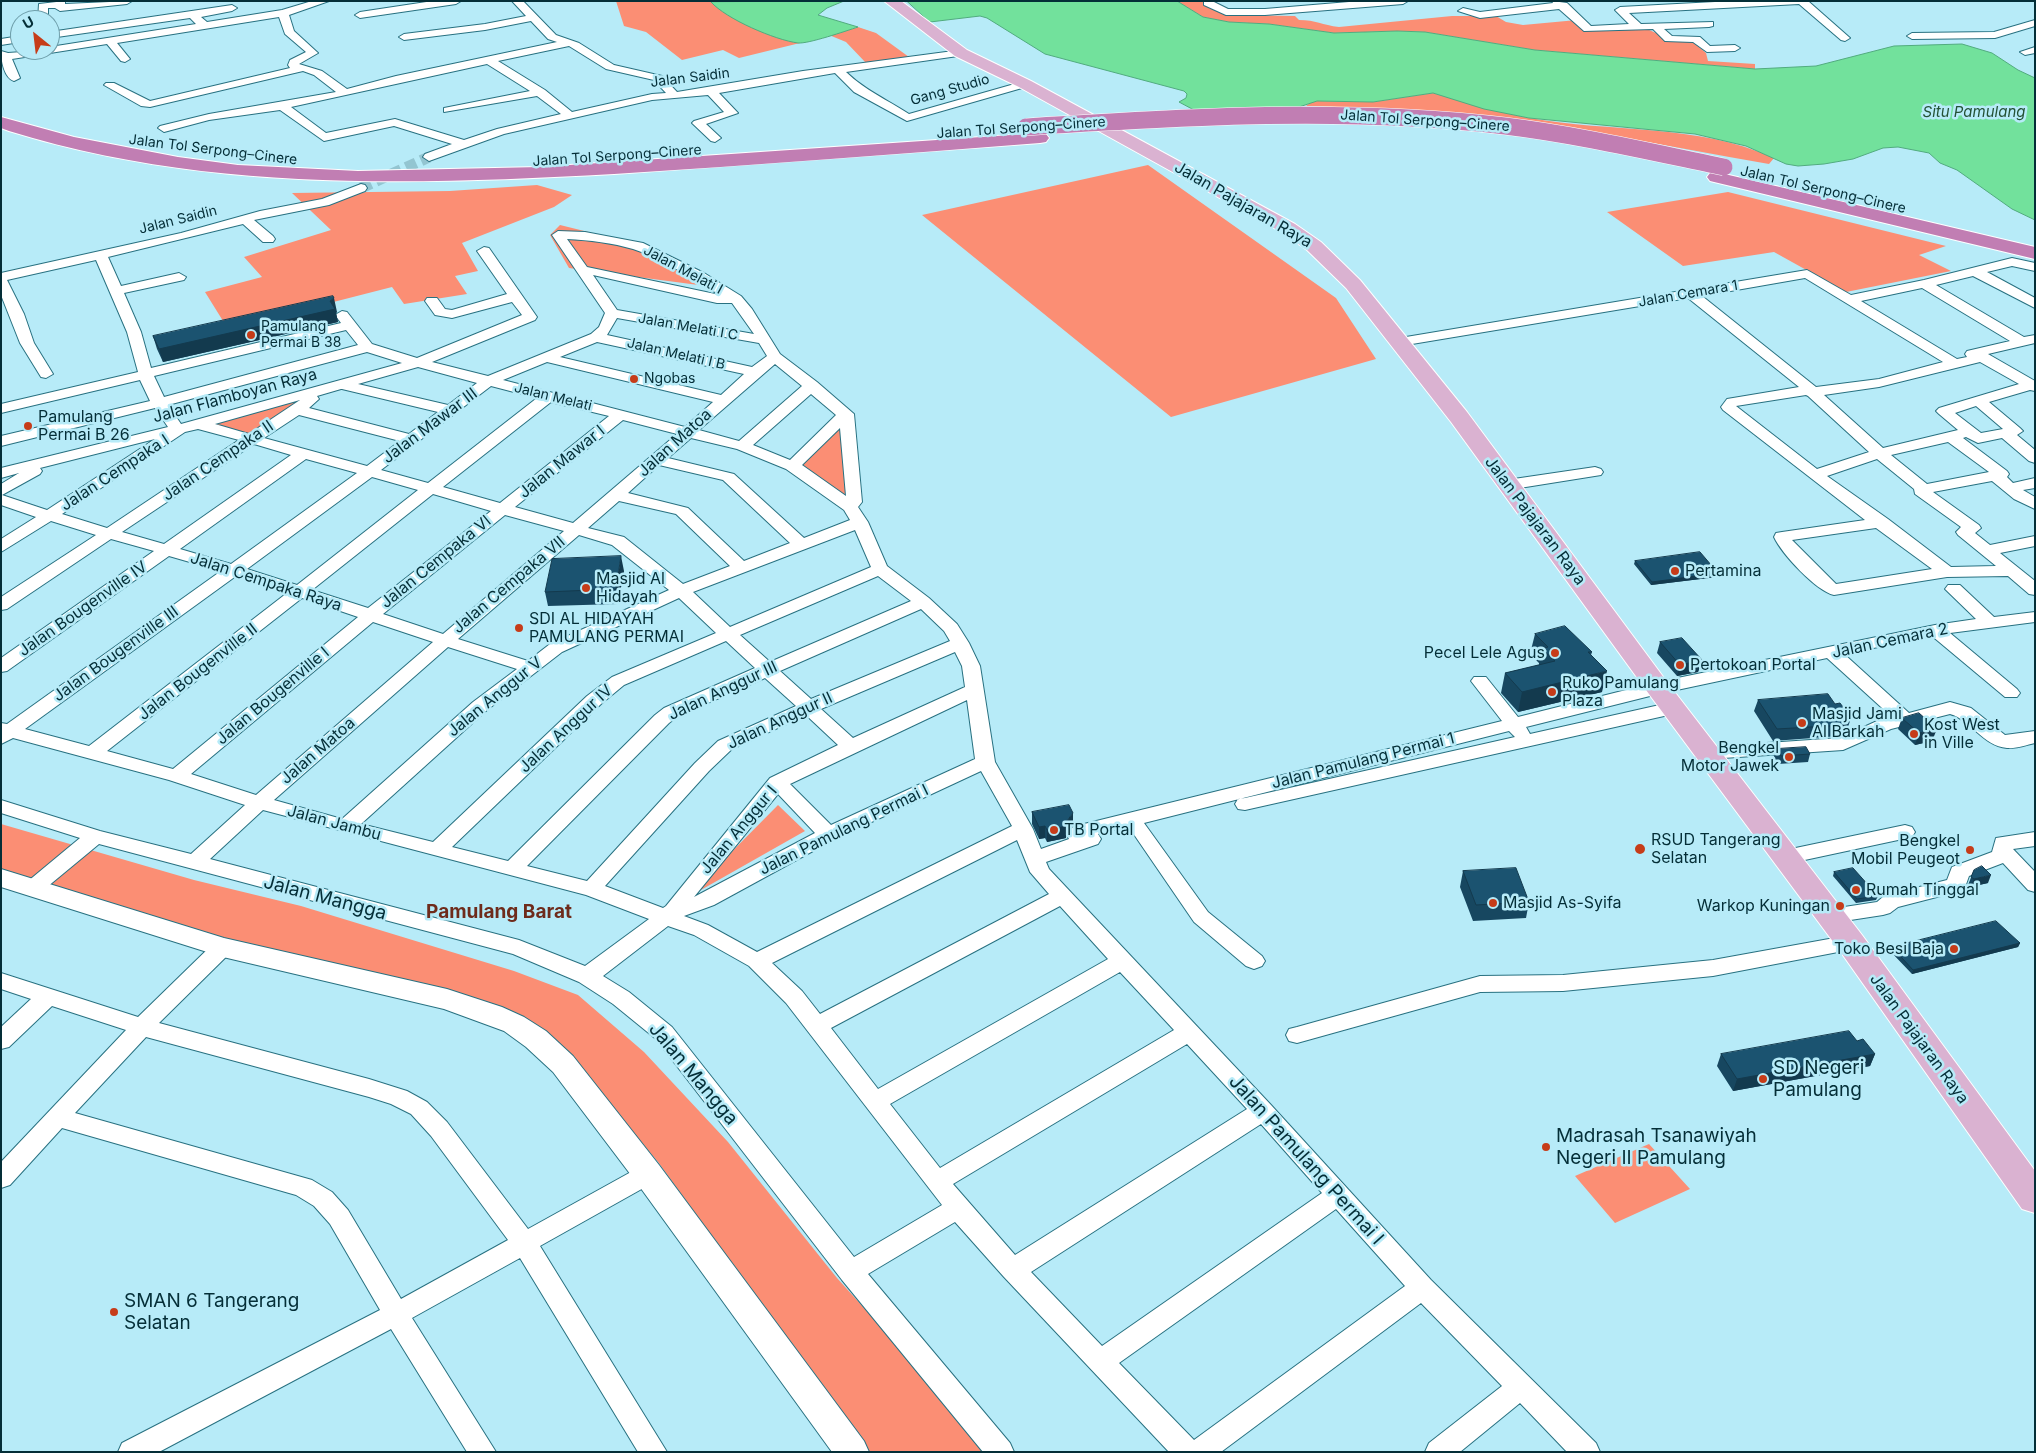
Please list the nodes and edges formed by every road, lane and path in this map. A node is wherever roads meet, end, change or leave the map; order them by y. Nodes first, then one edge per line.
1 (127, 1) edge
2 (324, 1) edge
3 (456, 1) edge
4 (517, 1) edge
5 (891, 1) edge
6 (1255, 1) edge
7 (1297, 1) edge
8 (1403, 1) edge
9 (1801, 1) edge
10 (59, 3) edge
11 (256, 3) dead end
12 (1208, 3) dead end
13 (1560, 3) edge
14 (1688, 4) edge
15 (232, 8) dead end
16 (43, 10) edge
17 (1306, 10) junction
18 (1463, 11) dead end
19 (1265, 12) junction
20 (283, 13) junction
21 (360, 14) dead end
22 (192, 15) junction
23 (263, 16) junction
24 (531, 18) junction
25 (2035, 23) edge
26 (206, 26) junction
27 (1655, 26) junction
28 (1638, 27) junction
29 (1715, 30) junction
30 (2013, 30) junction
31 (60, 34) edge
32 (2027, 35) dead end
33 (1912, 36) dead end
34 (404, 37) dead end
35 (1845, 38) dead end
36 (110, 41) junction
37 (570, 43) junction
38 (60, 48) edge
39 (961, 53) junction
40 (3, 56) edge
41 (125, 59) dead end
42 (490, 61) junction
43 (300, 69) junction
44 (838, 70) junction
45 (14, 78) dead end
46 (1025, 84) junction
47 (110, 85) dead end
48 (541, 92) junction
49 (712, 92) junction
50 (345, 93) junction
51 (671, 97) junction
52 (1, 104) edge
53 (282, 106) junction
54 (448, 110) dead end
55 (568, 115) junction
56 (1, 122) edge
57 (164, 128) dead end
58 (715, 138) dead end
59 (463, 144) junction
60 (429, 157) tunnel mouth
61 (1720, 172) junction
62 (361, 188) tunnel mouth
63 (246, 219) junction
64 (1977, 233) junction
65 (268, 239) dead end
66 (2035, 239) edge
67 (484, 251) dead end
68 (100, 254) junction
69 (2035, 255) edge
70 (2012, 262) joint
71 (2035, 267) edge
72 (582, 271) junction
73 (1974, 271) junction
74 (179, 277) dead end
75 (1, 278) edge
76 (1924, 284) junction
77 (116, 291) junction
78 (1691, 294) junction
79 (517, 296) junction
80 (1854, 298) junction
81 (736, 299) junction
82 (432, 301) dead end
83 (2035, 304) edge
84 (612, 313) junction
85 (17, 314) junction
86 (1, 317) edge
87 (596, 337) junction
88 (764, 339) junction
89 (1400, 342) junction
90 (2031, 344) edge
91 (367, 347) junction
92 (775, 357) junction
93 (1982, 357) junction
94 (547, 358) junction
95 (418, 363) junction
96 (1954, 363) junction
97 (755, 372) junction
98 (46, 374) dead end
99 (146, 376) junction
100 (489, 381) junction
101 (812, 385) junction
102 (2033, 386) edge
103 (334, 387) junction
104 (1810, 391) junction
105 (550, 396) junction
106 (724, 400) junction
107 (1979, 401) junction
108 (159, 403) junction
109 (1, 409) edge
110 (295, 409) junction
111 (449, 410) junction
112 (621, 414) junction
113 (846, 414) junction
114 (198, 424) junction
115 (178, 429) junction
116 (689, 432) junction
117 (1969, 432) junction
118 (2006, 434) junction
119 (1952, 437) junction
120 (253, 438) junction
121 (411, 440) junction
122 (1, 441) edge
123 (742, 446) junction
124 (1880, 452) junction
125 (304, 453) junction
126 (2035, 458) edge
127 (656, 460) junction
128 (42, 464) junction
129 (792, 466) junction
130 (370, 471) junction
131 (1595, 472) dead end
132 (1, 473) edge
133 (1815, 475) junction
134 (1995, 476) junction
135 (2035, 483) edge
136 (1507, 485) junction
137 (2010, 488) junction
138 (433, 489) junction
139 (1924, 489) junction
140 (1, 491) edge
141 (616, 495) junction
142 (1, 500) edge
143 (2035, 504) edge
144 (503, 509) junction
145 (855, 515) junction
146 (49, 516) junction
147 (1882, 522) junction
148 (575, 529) junction
149 (109, 535) junction
150 (2035, 541) edge
151 (802, 545) junction
152 (1, 547) edge
153 (1987, 550) junction
154 (164, 551) junction
155 (742, 568) junction
156 (880, 569) junction
157 (232, 570) junction
158 (2012, 571) junction
159 (1947, 572) junction
160 (1954, 589) dead end
161 (2035, 590) edge
162 (682, 591) junction
163 (301, 592) junction
164 (923, 602) junction
165 (1, 605) edge
166 (370, 616) junction
167 (2033, 619) edge
168 (1989, 622) junction
169 (1935, 630) junction
170 (728, 634) junction
171 (443, 641) junction
172 (960, 643) junction
173 (1832, 652) junction
174 (1, 667) edge
175 (529, 667) junction
176 (768, 670) junction
177 (1480, 681) dead end
178 (1658, 688) junction
179 (974, 690) junction
180 (2011, 693) dead end
181 (808, 707) junction
182 (1673, 708) junction
183 (1904, 718) junction
184 (1513, 724) junction
185 (4, 733) edge
186 (2035, 737) edge
187 (1527, 740) junction
188 (851, 746) junction
189 (94, 752) junction
190 (1708, 754) junction
191 (985, 762) junction
192 (1348, 772) junction
193 (176, 776) junction
194 (777, 782) junction
195 (1277, 790) junction
196 (258, 803) junction
197 (1, 806) edge
198 (346, 827) junction
199 (1140, 828) junction
200 (1023, 829) junction
201 (1905, 832) dead end
202 (828, 834) junction
203 (95, 836) junction
204 (2035, 839) edge
205 (1080, 842) junction
206 (438, 849) junction
207 (2003, 850) junction
208 (1786, 857) junction
209 (1033, 859) junction
210 (194, 863) junction
211 (513, 868) junction
212 (1, 878) edge
213 (2035, 885) edge
214 (34, 888) junction
215 (591, 889) junction
216 (1062, 896) junction
217 (671, 913) junction
218 (1831, 916) junction
219 (1851, 943) junction
220 (223, 947) junction
221 (1123, 960) junction
222 (758, 961) junction
223 (1254, 961) dead end
224 (587, 976) junction
225 (1, 981) edge
226 (48, 996) junction
227 (816, 1026) junction
228 (142, 1027) junction
229 (1189, 1032) junction
230 (1297, 1035) dead end
231 (1, 1041) edge
232 (876, 1101) junction
233 (1263, 1111) junction
234 (59, 1118) junction
235 (648, 1174) junction
236 (1, 1178) edge
237 (936, 1182) junction
238 (1339, 1194) junction
239 (2035, 1199) edge
240 (958, 1208) junction
241 (524, 1243) junction
242 (1013, 1270) junction
243 (851, 1272) junction
244 (1422, 1288) junction
245 (396, 1314) junction
246 (1100, 1361) junction
247 (1520, 1387) junction
248 (132, 1452) edge
249 (482, 1452) edge
250 (653, 1452) edge
251 (852, 1452) edge
252 (1000, 1452) edge
253 (1187, 1452) edge
254 (1198, 1452) edge
255 (1439, 1452) edge
256 (1586, 1452) edge

1 - 10 street
2 - 20 street
3 - 21 street
4 - 24 street
5 - 39 main road, Jalan Pajajaran Raya
6 - 19 street
7 - 17 street
8 - 17 street
9 - 14 street
9 - 35 street
10 - 16 street
11 - 23 street
12 - 19 street
13 - 18 street
13 - 28 street
14 - 28 street
14 - 29 street
15 - 22 street
17 - 19 street
20 - 23 street
20 - 43 street
22 - 26 street
22 - 31 street
23 - 26 street
24 - 34 street
24 - 37 street
25 - 30 street
26 - 36 street
27 - 28 street
27 - 29 street
27 - 29 street
30 - 32 street
30 - 33 street
36 - 38 street
36 - 41 street
37 - 42 street
37 - 51 street
39 - 44 street, Jalan Saidin
39 - 46 main road, Jalan Pajajaran Raya
40 - 45 street
42 - 48 street
42 - 50 street
43 - 47 street
43 - 50 street
44 - 46 street, Gang Studio
44 - 49 street, Jalan Saidin
46 - 89 main road, Jalan Pajajaran Raya
48 - 54 street
48 - 55 street
49 - 51 street, Jalan Saidin
49 - 58 street
50 - 53 street
51 - 55 street, Jalan Saidin
52 - 61 highway, Jalan Tol Serpong–Cinere, bridge
53 - 57 street
53 - 59 street
55 - 59 street, Jalan Saidin
56 - 61 highway, Jalan Tol Serpong–Cinere
59 - 60 street, Jalan Saidin
61 - 64 highway, Jalan Tol Serpong–Cinere
62 - 63 street, Jalan Saidin
63 - 65 street
63 - 68 street, Jalan Saidin
64 - 66 highway, Jalan Tol Serpong–Cinere
64 - 69 highway
67 - 79 street
68 - 75 street, Jalan Saidin
68 - 77 street
70 - 71 street
70 - 73 street
72 - 81 street
72 - 81 street, Jalan Melati I
72 - 84 street, Jalan Melati I
73 - 76 street
73 - 83 street
74 - 77 street
75 - 85 street
76 - 80 street
76 - 90 street
77 - 99 street
78 - 80 street, Jalan Cemara 1
78 - 89 street, Jalan Cemara 1
78 - 104 street
79 - 82 street
79 - 95 street, Jalan Flamboyan Raya
80 - 90 street
80 - 96 street, Jalan Cemara 1
81 - 88 street, Jalan Melati I
84 - 87 street
84 - 88 street, Jalan Melati I C
85 - 86 street
85 - 98 street
87 - 94 street
87 - 97 street, Jalan Melati I B
88 - 92 street, Jalan Melati I
89 - 136 main road, Jalan Pajajaran Raya
90 - 93 street
91 - 95 street, Jalan Melati
91 - 99 street
91 - 108 street
92 - 97 street, Jalan Matoa
92 - 101 street
93 - 96 street
93 - 102 street
94 - 100 street
94 - 106 street
95 - 100 street, Jalan Melati
95 - 103 street, Jalan Flamboyan Raya
96 - 104 street
97 - 106 street, Jalan Matoa
99 - 108 street
99 - 109 street
100 - 105 street, Jalan Melati
100 - 111 street, Jalan Mawar III
101 - 113 street
101 - 123 street
102 - 107 street
103 - 110 street, Jalan Cempaka II
103 - 111 street
103 - 114 street, Jalan Flamboyan Raya
104 - 124 street
104 - 133 street
105 - 112 street, Jalan Melati
105 - 138 street, Jalan Bougenville II
106 - 116 street, Jalan Matoa
107 - 117 street
107 - 118 street
108 - 115 street
108 - 122 street
110 - 120 street, Jalan Cempaka II
110 - 121 street
111 - 121 street, Jalan Mawar III
112 - 116 street, Jalan Melati
112 - 144 street, Jalan Mawar I
113 - 129 street
113 - 145 street
114 - 115 street, Jalan Flamboyan Raya
114 - 120 street
115 - 128 street, Jalan Flamboyan Raya
115 - 146 street, Jalan Cempaka I
116 - 123 street, Jalan Melati
116 - 127 street, Jalan Matoa
117 - 118 street
117 - 119 street
118 - 126 street
119 - 124 street
119 - 134 street
120 - 125 street
120 - 149 street, Jalan Cempaka II
121 - 130 street, Jalan Mawar III
123 - 129 street, Jalan Melati
124 - 133 street
124 - 139 street
125 - 130 street
125 - 154 street, Jalan Bougenville IV
127 - 141 street, Jalan Matoa
127 - 151 street
128 - 132 street, Jalan Flamboyan Raya
128 - 140 street
129 - 145 street, Jalan Melati
130 - 138 street
130 - 157 street, Jalan Mawar III
131 - 136 street
133 - 147 street
134 - 137 street
134 - 139 street
135 - 137 street
136 - 178 main road, Jalan Pajajaran Raya
137 - 143 street
138 - 144 street
138 - 163 street, Jalan Bougenville II
139 - 153 street
141 - 148 street, Jalan Matoa
141 - 155 street
142 - 146 street, Jalan Cempaka Raya
144 - 148 street
144 - 166 street, Jalan Cempaka VI
145 - 151 street, Jalan Anggur V
145 - 156 street
146 - 149 street, Jalan Cempaka Raya
146 - 152 street
147 - 159 street
147 - 159 street
148 - 162 street
148 - 171 street, Jalan Cempaka VII
149 - 154 street, Jalan Cempaka Raya
149 - 165 street, Jalan Cempaka II
150 - 153 street
151 - 155 street, Jalan Anggur V
153 - 158 street
154 - 157 street, Jalan Cempaka Raya
154 - 174 street, Jalan Bougenville IV
155 - 162 street, Jalan Anggur V
156 - 164 street
156 - 170 street, Jalan Anggur IV
157 - 163 street, Jalan Cempaka Raya
157 - 185 street, Jalan Bougenville III
158 - 159 street
158 - 161 street
160 - 168 street
162 - 170 street
162 - 175 street, Jalan Anggur V
163 - 166 street, Jalan Cempaka Raya
163 - 189 street, Jalan Bougenville II
164 - 172 street
164 - 176 street, Jalan Anggur III
166 - 171 street, Jalan Cempaka Raya
166 - 193 street, Jalan Bougenville I
167 - 168 street, Jalan Cemara 2
168 - 169 street, Jalan Cemara 2
169 - 173 street, Jalan Cemara 2
169 - 180 street
170 - 176 street
170 - 206 street, Jalan Anggur IV
171 - 175 street, Jalan Cempaka Raya
171 - 196 street, Jalan Matoa
172 - 179 street
172 - 181 street, Jalan Anggur II
173 - 178 street, Jalan Cemara 2
173 - 183 street
175 - 198 street, Jalan Anggur V
176 - 181 street
176 - 211 street, Jalan Anggur III
177 - 184 street
178 - 182 main road, Jalan Pajajaran Raya
178 - 184 street, Jalan Pamulang Permai 1
179 - 188 street, Jalan Anggur I
179 - 191 street
181 - 188 street
181 - 215 street, Jalan Anggur II
182 - 187 street
182 - 190 main road, Jalan Pajajaran Raya
183 - 186 street
183 - 190 street
184 - 187 street
184 - 192 street, Jalan Pamulang Permai 1
185 - 189 street, Jalan Jambu
187 - 192 street
188 - 194 street, Jalan Anggur I
189 - 193 street, Jalan Jambu
190 - 208 main road, Jalan Pajajaran Raya
191 - 200 street, Jalan Pamulang Permai I
191 - 202 street, Jalan Pamulang Permai I
192 - 195 street
193 - 196 street, Jalan Jambu
194 - 202 street
194 - 217 street, Jalan Anggur I
195 - 199 street
195 - 205 street, Jalan Pamulang Permai 1
196 - 198 street, Jalan Jambu
196 - 210 street, Jalan Matoa
197 - 203 street, Jalan Mangga
198 - 206 street, Jalan Jambu
199 - 205 street
199 - 223 street
200 - 209 street, Jalan Pamulang Permai I
200 - 222 street
201 - 208 street
202 - 217 street, Jalan Pamulang Permai I
203 - 210 street, Jalan Mangga
203 - 214 street
204 - 207 street
205 - 209 street
206 - 211 street, Jalan Jambu
207 - 213 street
207 - 218 street
208 - 218 main road, Jalan Pajajaran Raya
209 - 216 street, Jalan Pamulang Permai I
210 - 224 street, Jalan Mangga
211 - 215 street, Jalan Jambu
212 - 214 street
214 - 220 street
215 - 217 street, Jalan Jambu
216 - 221 street, Jalan Pamulang Permai I
216 - 227 street
217 - 222 street
217 - 224 street
218 - 219 main road, Jalan Pajajaran Raya
219 - 230 street
219 - 239 main road, Jalan Pajajaran Raya
220 - 228 street
220 - 235 street
221 - 229 street, Jalan Pamulang Permai I
221 - 232 street
222 - 227 street
224 - 243 street, Jalan Mangga
225 - 226 street
226 - 228 street
226 - 231 street
227 - 232 street
228 - 234 street
228 - 241 street
229 - 233 street, Jalan Pamulang Permai I
229 - 237 street
232 - 237 street
233 - 238 street, Jalan Pamulang Permai I
233 - 242 street
234 - 236 street
234 - 245 street
235 - 241 street
235 - 251 street
237 - 240 street
238 - 244 street, Jalan Pamulang Permai I
238 - 246 street
240 - 242 street
240 - 243 street
241 - 245 street
241 - 250 street
242 - 246 street
243 - 252 street, Jalan Mangga
244 - 247 street, Jalan Pamulang Permai I
244 - 254 street
245 - 248 street
245 - 249 street
246 - 253 street
247 - 255 street
247 - 256 street, Jalan Pamulang Permai I

